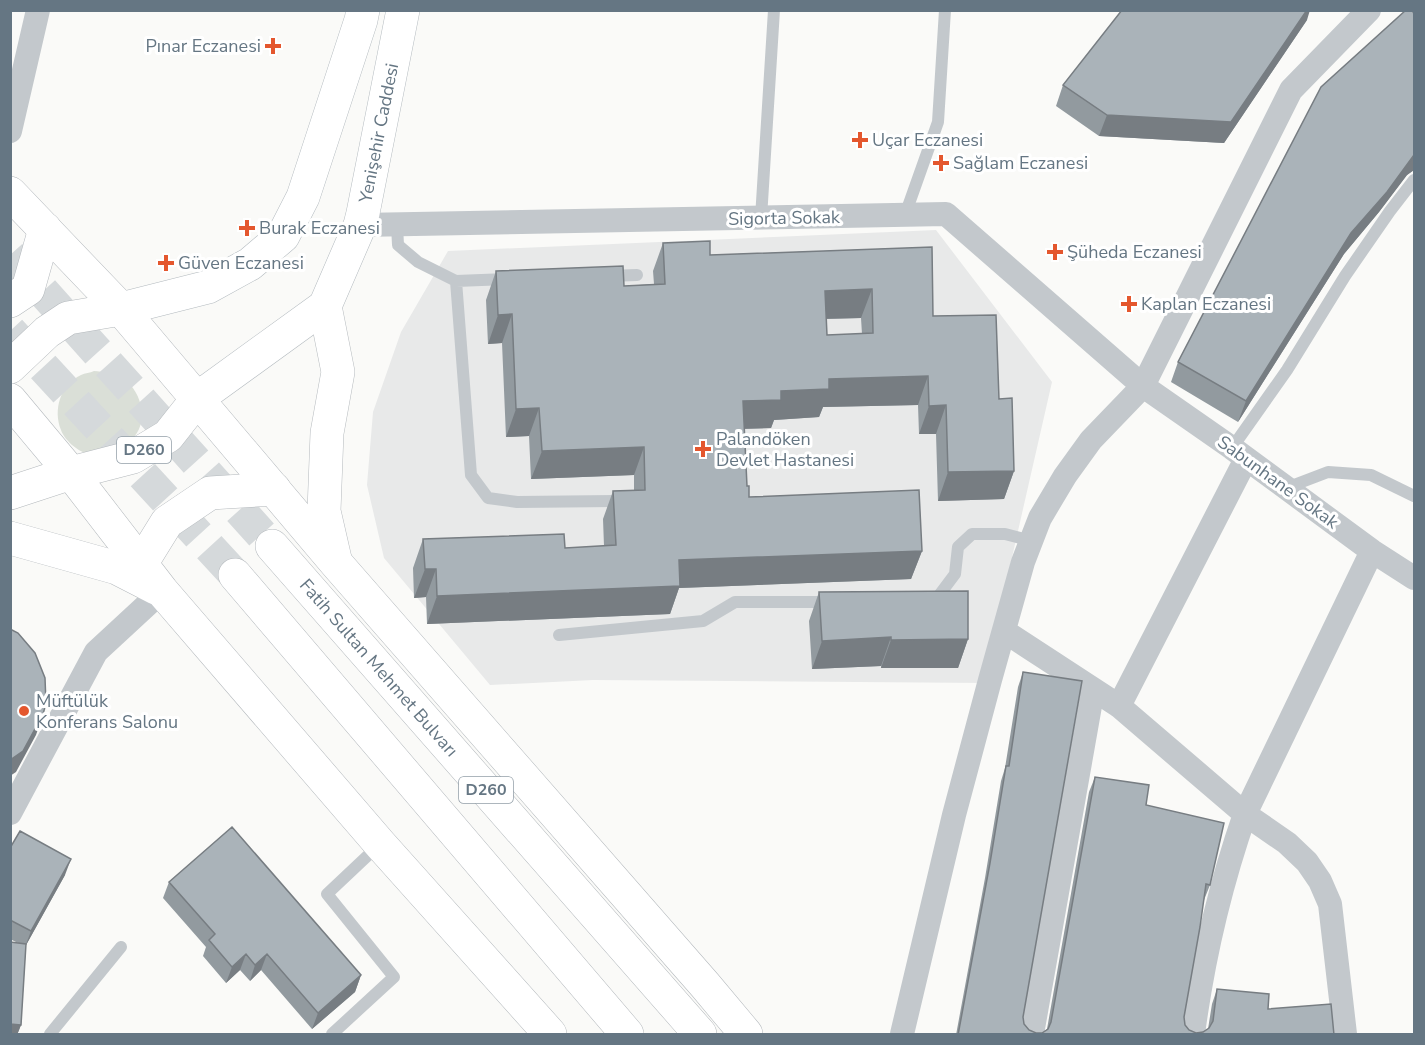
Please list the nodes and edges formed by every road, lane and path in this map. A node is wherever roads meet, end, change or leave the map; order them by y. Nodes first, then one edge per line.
1 (38, 10) edge
2 (363, 10) edge
3 (403, 10) edge
4 (774, 10) edge
5 (945, 10) edge
6 (1368, 10) edge
7 (10, 131) edge
8 (1414, 180) edge
9 (10, 193) edge
10 (905, 215) junction
11 (761, 218) junction
12 (360, 225) junction
13 (397, 225) junction
14 (45, 229) junction
15 (637, 275) dead end
16 (592, 277) edge
17 (524, 279) edge
18 (456, 281) junction
19 (10, 302) edge
20 (325, 306) junction
21 (121, 309) junction
22 (10, 367) edge
23 (1143, 387) junction
24 (198, 398) junction
25 (10, 400) edge
26 (1239, 453) junction
27 (71, 473) junction
28 (1286, 488) junction
29 (274, 489) junction
30 (10, 493) edge
31 (1414, 496) edge
32 (615, 501) edge
33 (10, 538) edge
34 (1032, 541) junction
35 (272, 546) tunnel mouth
36 (1372, 551) junction
37 (336, 563) junction
38 (141, 564) junction
39 (235, 575) tunnel mouth
40 (1414, 578) edge
41 (162, 591) junction
42 (840, 602) edge
43 (922, 602) edge
44 (1004, 631) junction
45 (559, 635) dead end
46 (1093, 689) junction
47 (1119, 706) junction
48 (10, 813) edge
49 (1245, 814) junction
50 (380, 844) junction
51 (121, 947) dead end
52 (50, 1035) edge
53 (332, 1035) edge
54 (550, 1035) edge
55 (627, 1035) edge
56 (700, 1035) edge
57 (746, 1035) edge
58 (902, 1035) edge
59 (1032, 1035) edge
60 (1193, 1035) edge
61 (1345, 1035) edge

1 - 7 street
2 - 21 main road
3 - 12 main road, Yenişehir Caddesi
4 - 11 lane
5 - 10 lane
6 - 23 street
8 - 26 lane
9 - 14 main road
10 - 11 street, Sigorta Sokak
10 - 23 street, Sigorta Sokak
11 - 13 street, Sigorta Sokak
12 - 13 street, Sigorta Sokak
12 - 20 main road, Yenişehir Caddesi
13 - 18 lane
14 - 19 main road
14 - 21 main road
15 - 16 lane
17 - 18 lane
18 - 32 lane
20 - 24 main road
20 - 37 main road
21 - 22 main road
21 - 24 main road
23 - 26 street, Sabunhane Sokak
23 - 34 street
24 - 27 main road, D260
24 - 29 main road
25 - 27 main road
26 - 28 street, Sabunhane Sokak
26 - 47 street
27 - 30 main road
27 - 38 main road
28 - 31 lane
28 - 36 street, Sabunhane Sokak
29 - 37 main road
29 - 38 main road
33 - 41 main road
34 - 43 lane
34 - 44 street
35 - 56 main road, Fatih Sultan Mehmet Bulvarı / D260
36 - 40 street, Sabunhane Sokak
36 - 49 street
37 - 57 main road
38 - 41 main road
39 - 55 main road, D260
41 - 48 street
41 - 50 main road
42 - 45 lane
44 - 46 street
44 - 58 street
46 - 47 street
46 - 59 street
47 - 49 street
49 - 60 street
49 - 61 street
50 - 53 lane
50 - 54 main road
51 - 52 lane

